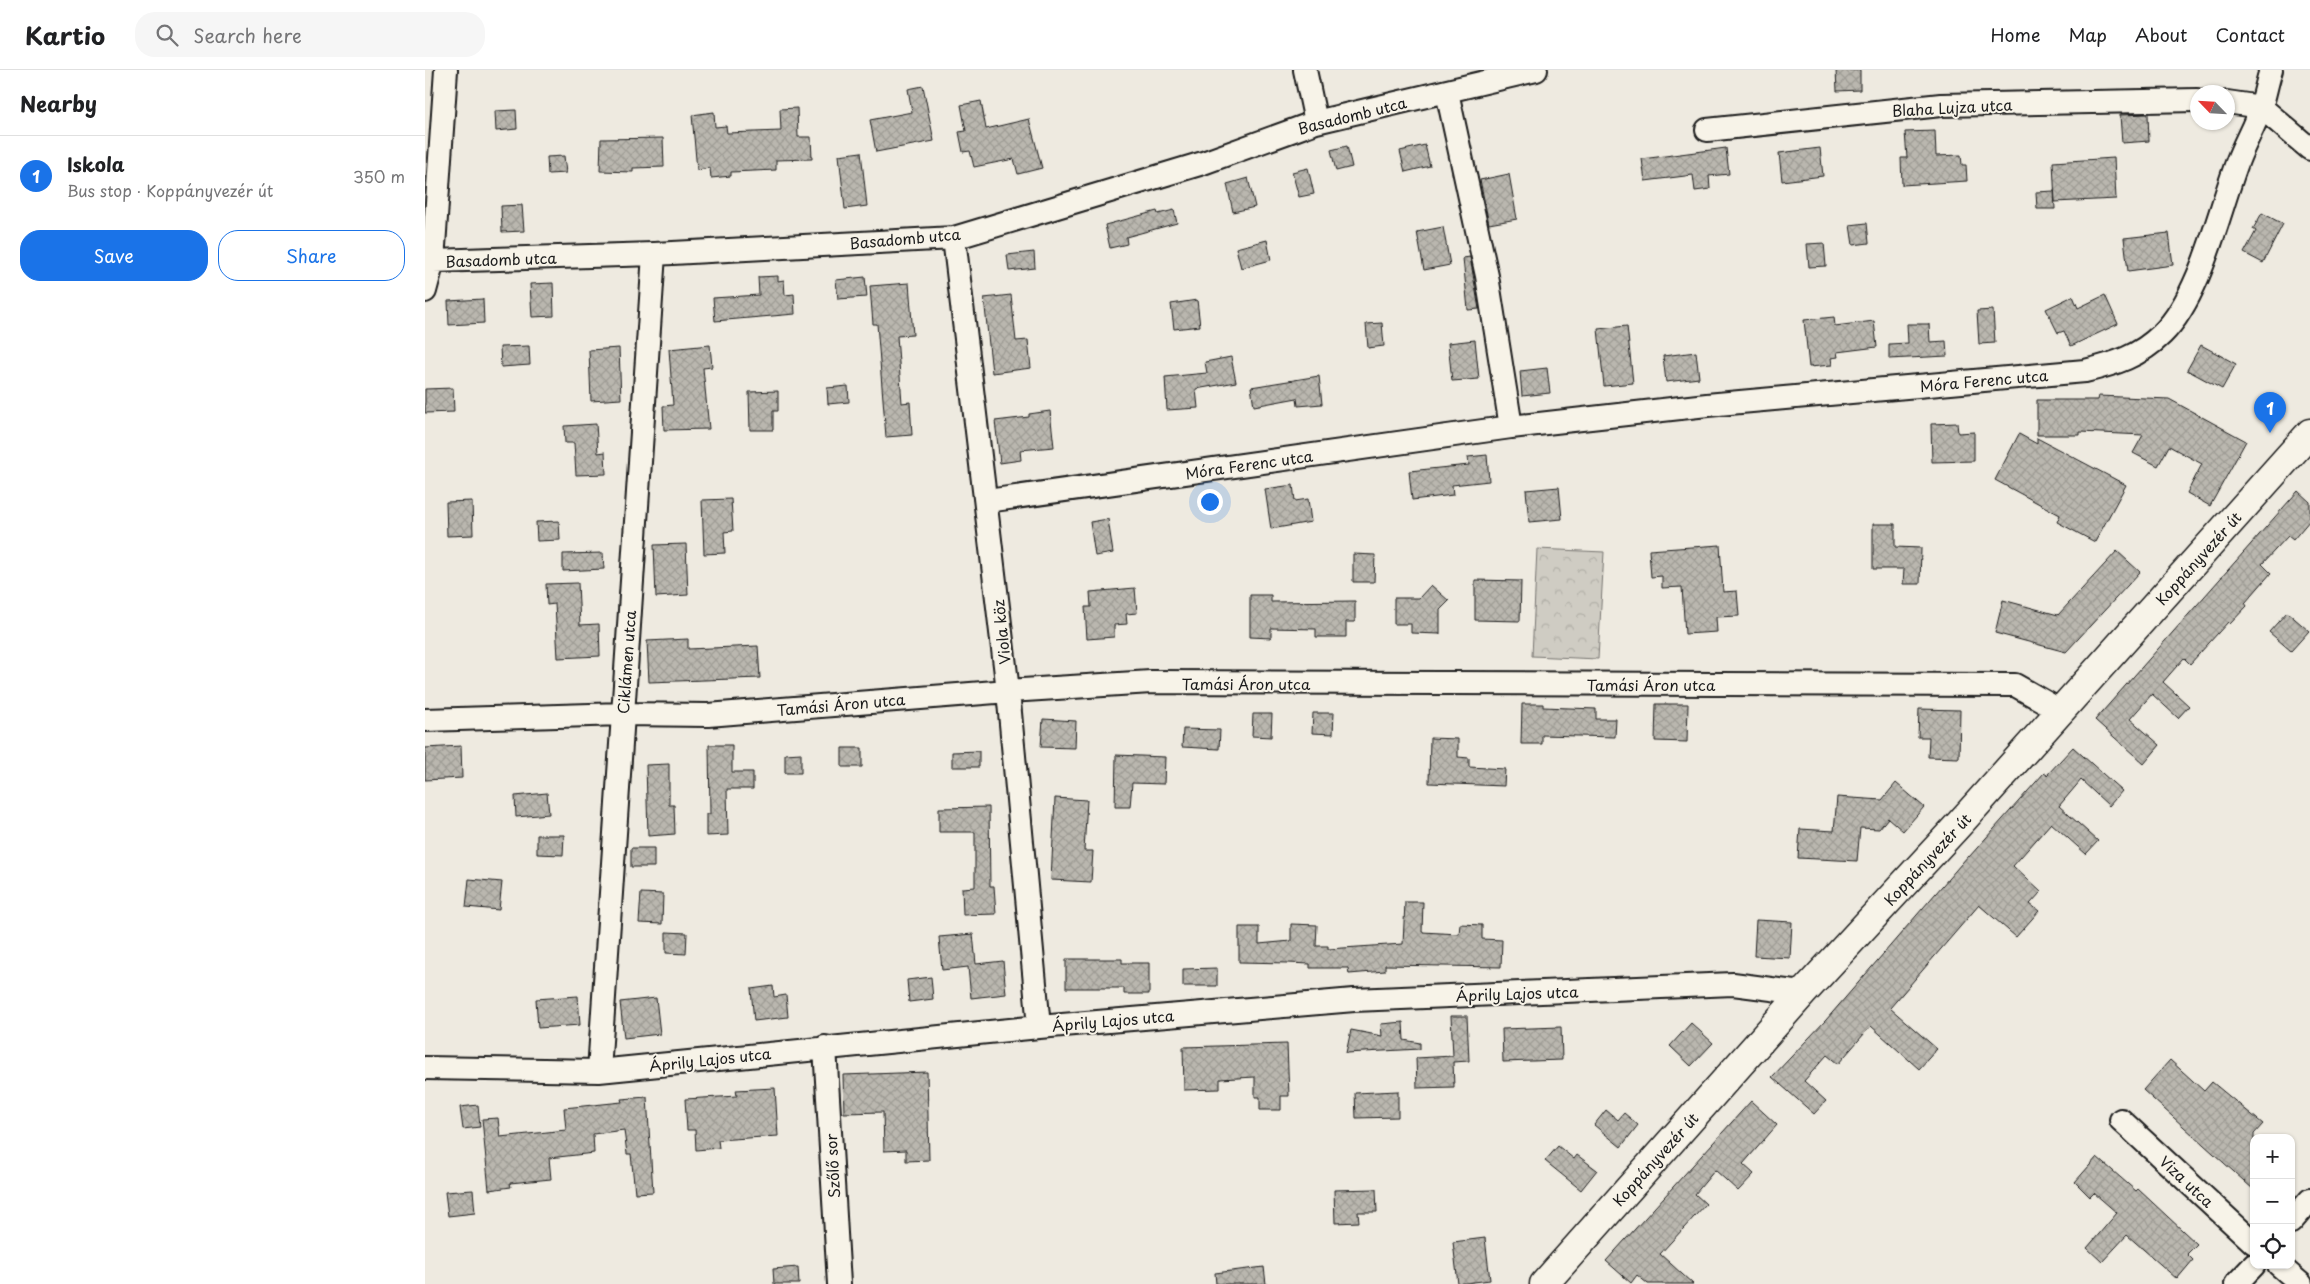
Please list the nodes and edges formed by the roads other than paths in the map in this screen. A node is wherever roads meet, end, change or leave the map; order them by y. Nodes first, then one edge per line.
1 (446, 70) edge
2 (1305, 70) edge
3 (1536, 70) edge
4 (2271, 70) edge
5 (1447, 92) junction
6 (2190, 100) edge
7 (2235, 103) edge
8 (2261, 107) junction
9 (1316, 122) junction
10 (1707, 130) dead end
11 (2310, 149) edge
12 (954, 238) junction
13 (654, 254) junction
14 (433, 261) junction
15 (425, 291) edge
16 (1511, 427) junction
17 (2310, 433) edge
18 (987, 501) junction
19 (1008, 691) junction
20 (2061, 711) junction
21 (622, 714) junction
22 (425, 720) edge
23 (1803, 993) junction
24 (1039, 1027) junction
25 (825, 1047) junction
26 (425, 1068) edge
27 (599, 1071) junction
28 (2121, 1120) dead end
29 (2310, 1200) edge
30 (2295, 1217) edge
31 (2250, 1239) edge
32 (2250, 1269) edge
33 (2284, 1269) edge
34 (839, 1284) edge
35 (1544, 1284) edge
36 (2236, 1284) edge
37 (2301, 1284) edge

1 - 14 street
2 - 9 street
3 - 5 street, Basadomb utca
4 - 8 street, Móra Ferenc utca
5 - 9 street, Basadomb utca
5 - 16 street
6 - 10 street, Blaha Lujza utca
7 - 8 street
8 - 11 street
8 - 16 street, Móra Ferenc utca
9 - 12 street, Basadomb utca
12 - 13 street, Basadomb utca
12 - 18 street, Viola köz
13 - 14 street, Basadomb utca
13 - 21 street, Ciklámen utca
14 - 15 street
16 - 18 street, Móra Ferenc utca
17 - 20 street, Koppányvezér út
18 - 19 street, Viola köz
19 - 20 street, Tamási Áron utca
19 - 21 street, Tamási Áron utca
19 - 24 street, Viola köz
20 - 23 street, Koppányvezér út
21 - 22 street, Tamási Áron utca
21 - 27 street, Ciklámen utca
23 - 24 street, Áprily Lajos utca
23 - 35 street, Koppányvezér út
24 - 25 street, Áprily Lajos utca
25 - 27 street, Áprily Lajos utca
25 - 34 street, Szőlő sor
26 - 27 street, Áprily Lajos utca
28 - 31 street, Viza utca
29 - 30 street
32 - 36 street
33 - 37 street

